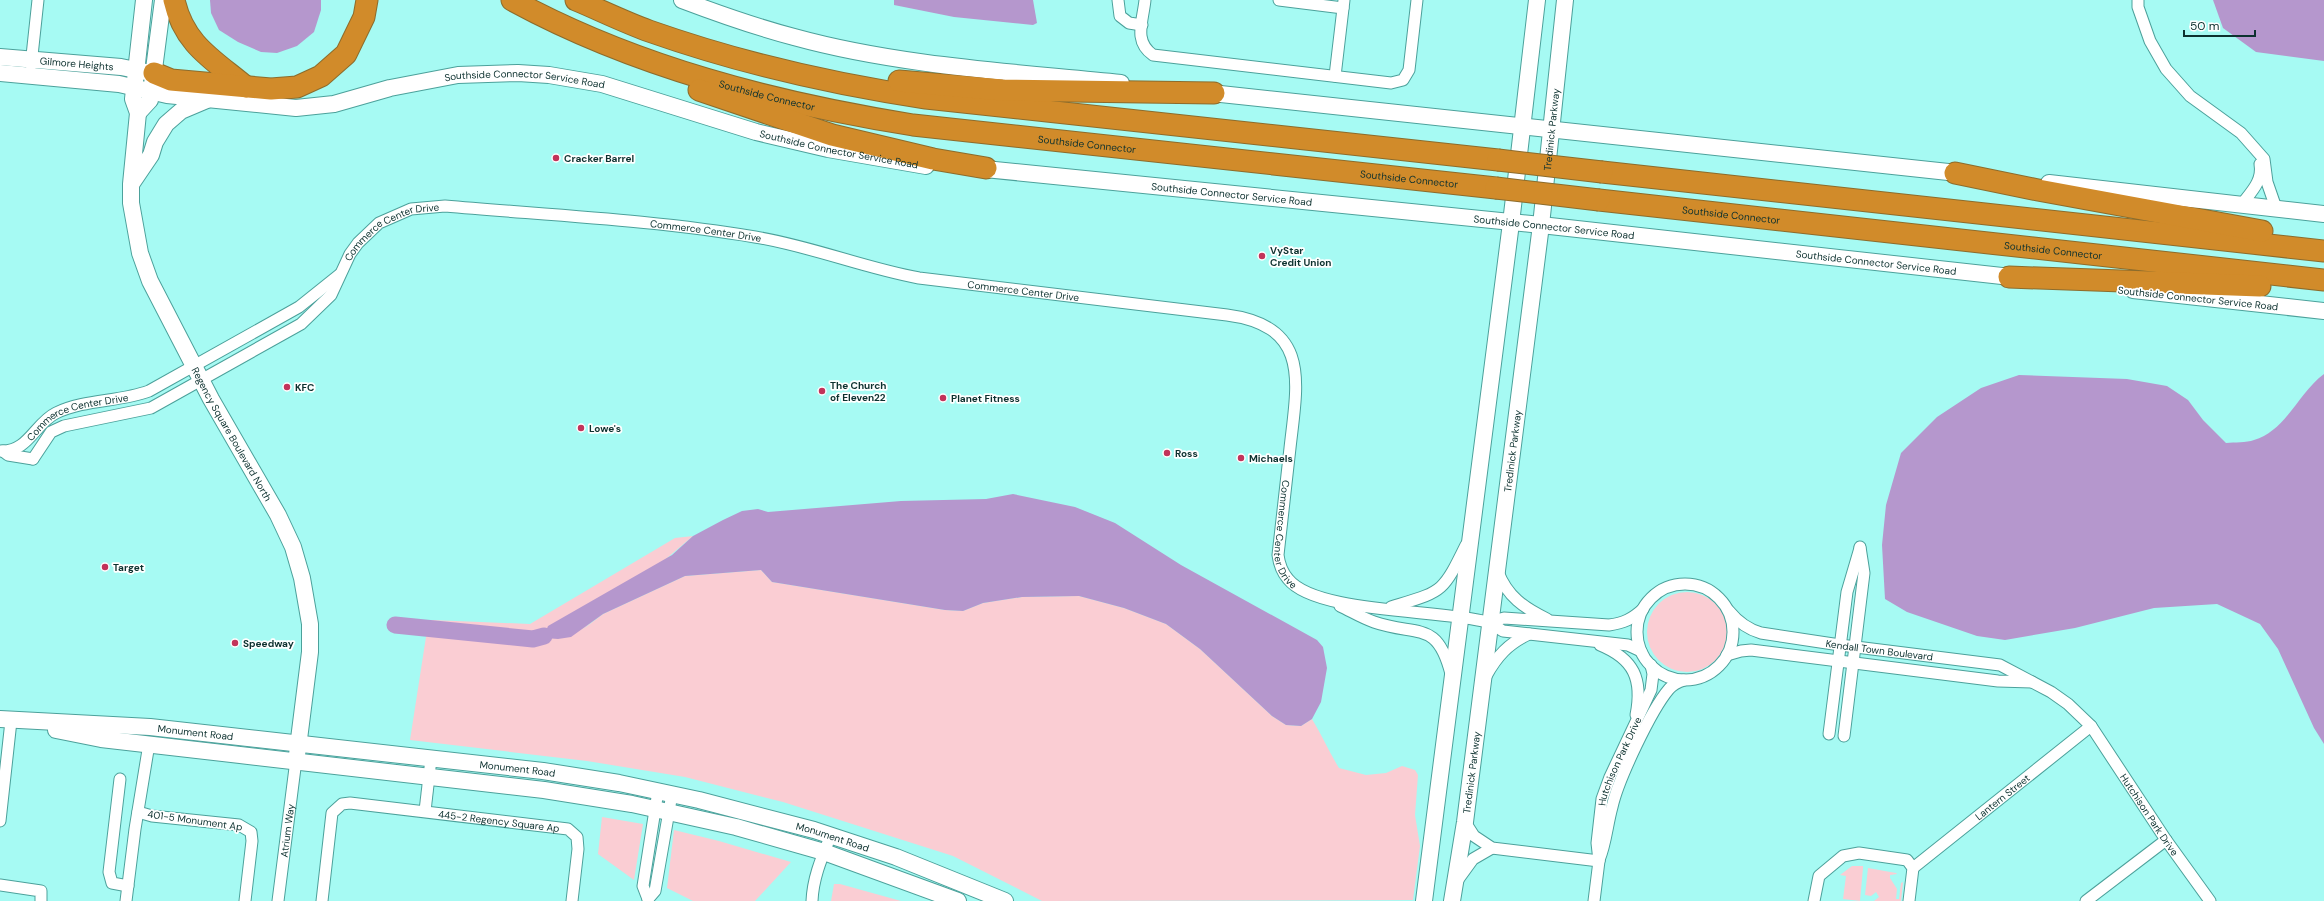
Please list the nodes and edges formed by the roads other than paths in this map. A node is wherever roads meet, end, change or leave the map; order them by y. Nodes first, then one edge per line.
1 (38, 0) edge
2 (144, 0) edge
3 (163, 0) edge
4 (174, 0) edge
5 (367, 0) edge
6 (512, 0) edge
7 (576, 0) edge
8 (682, 0) edge
9 (1118, 0) edge
10 (1146, 0) edge
11 (1278, 0) edge
12 (1417, 0) edge
13 (1537, 0) edge
14 (1565, 0) edge
15 (2138, 0) edge
16 (1344, 4) edge
17 (610, 14) junction
18 (1142, 25) junction
19 (577, 30) junction
20 (0, 57) edge
21 (32, 59) junction
22 (0, 73) edge
23 (30, 76) junction
24 (1335, 76) junction
25 (147, 78) junction
26 (134, 87) junction
27 (247, 87) junction
28 (1214, 93) junction
29 (210, 99) junction
30 (138, 114) junction
31 (1522, 126) junction
32 (1550, 129) junction
33 (2260, 155) junction
34 (986, 168) junction
35 (1955, 173) junction
36 (131, 184) junction
37 (2242, 204) junction
38 (2276, 208) junction
39 (2324, 214) edge
40 (1511, 223) junction
41 (1541, 225) junction
42 (2324, 242) edge
43 (2324, 251) edge
44 (339, 275) junction
45 (2009, 277) junction
46 (2324, 280) edge
47 (2324, 292) edge
48 (2324, 311) edge
49 (197, 373) junction
50 (37, 430) junction
51 (1, 451) edge
52 (33, 459) junction
53 (1471, 535) junction
54 (1496, 566) junction
55 (1330, 602) junction
56 (1643, 608) junction
57 (1386, 609) junction
58 (1729, 611) junction
59 (1460, 617) junction
60 (1489, 622) junction
61 (1553, 622) junction
62 (1529, 634) junction
63 (1594, 642) junction
64 (1840, 645) junction
65 (1855, 647) junction
66 (1641, 651) junction
67 (1727, 655) junction
68 (1838, 662) junction
69 (1852, 663) junction
70 (1651, 666) junction
71 (1452, 680) junction
72 (1685, 680) junction
73 (2033, 682) junction
74 (1481, 684) junction
75 (6, 720) edge
76 (1635, 724) junction
77 (2091, 726) junction
78 (1829, 734) dead end
79 (1844, 736) dead end
80 (149, 744) junction
81 (300, 744) junction
82 (431, 759) junction
83 (296, 760) junction
84 (429, 776) junction
85 (120, 779) dead end
86 (665, 792) junction
87 (661, 810) junction
88 (425, 811) junction
89 (138, 812) junction
90 (0, 820) edge
91 (1464, 822) junction
92 (831, 835) junction
93 (2166, 840) junction
94 (1492, 848) junction
95 (824, 852) junction
96 (648, 853) junction
97 (660, 855) junction
98 (1599, 861) junction
99 (1913, 868) junction
100 (1455, 884) junction
101 (0, 885) edge
102 (128, 886) junction
103 (650, 900) edge
104 (41, 901) edge
105 (126, 901) edge
106 (245, 901) edge
107 (278, 901) edge
108 (322, 901) edge
109 (572, 901) edge
110 (812, 901) edge
111 (958, 901) edge
112 (1005, 901) edge
113 (1424, 901) edge
114 (1452, 901) edge
115 (1594, 901) edge
116 (1814, 901) edge
117 (1909, 901) edge
118 (2086, 901) edge
119 (2210, 901) edge

1 - 21 street
2 - 25 street, Regency Square Boulevard North
3 - 25 street, Regency Square Boulevard North
4 - 27 highway
5 - 27 highway
6 - 19 highway, Southside Connector
7 - 17 highway
8 - 28 street
9 - 18 street
10 - 18 street
11 - 16 street
12 - 24 street
13 - 31 street
14 - 32 street, Tredinick Parkway
15 - 33 street
16 - 24 street
17 - 28 highway
17 - 43 highway, bridge
18 - 24 street
19 - 34 highway
19 - 46 highway, Southside Connector, bridge
20 - 21 street, Gilmore Heights
21 - 23 street
21 - 25 street, Gilmore Heights
22 - 23 street, Gilmore Heights
23 - 26 street, Gilmore Heights
25 - 26 street, Regency Square Boulevard North
25 - 27 highway
25 - 29 street, Southside Connector Service Road
25 - 30 street, Regency Square Boulevard North
26 - 30 street, Regency Square Boulevard North
28 - 31 street
29 - 34 street, Southside Connector Service Road
29 - 36 street
30 - 36 street, Regency Square Boulevard North
31 - 32 street
31 - 40 street
32 - 35 street
32 - 41 street, Tredinick Parkway
33 - 37 street
33 - 38 street
34 - 40 street, Southside Connector Service Road
35 - 37 street
35 - 42 highway
36 - 49 street, Regency Square Boulevard North
37 - 38 street
38 - 39 street
40 - 41 street, Southside Connector Service Road
40 - 53 street
41 - 45 street, Southside Connector Service Road
41 - 54 street, Tredinick Parkway
44 - 49 street, Commerce Center Drive
44 - 49 street, Commerce Center Drive
44 - 55 street, Commerce Center Drive
45 - 47 highway
45 - 48 street, Southside Connector Service Road
49 - 50 street, Commerce Center Drive
49 - 52 street, Commerce Center Drive
49 - 81 street, Regency Square Boulevard North
50 - 51 street
50 - 52 street, Commerce Center Drive
51 - 52 street
53 - 57 street
53 - 59 street
54 - 60 street, Tredinick Parkway
54 - 61 street
55 - 57 street, Commerce Center Drive
55 - 71 street
56 - 58 street
56 - 61 street, Commerce Center Drive
56 - 66 street
57 - 59 street, Commerce Center Drive
58 - 64 street, Kendall Town Boulevard
58 - 67 street
59 - 60 street, Commerce Center Drive
59 - 71 street
60 - 61 street, Commerce Center Drive
60 - 62 street, Commerce Center Drive
60 - 74 street, Tredinick Parkway
62 - 63 street, Commerce Center Drive
62 - 74 street
63 - 66 street, Commerce Center Drive
63 - 76 street
64 - 65 street, Kendall Town Boulevard
64 - 65 street
64 - 68 street
65 - 69 street
65 - 73 street, Kendall Town Boulevard
66 - 70 street
67 - 68 street, Kendall Town Boulevard
67 - 72 street
68 - 69 street, Kendall Town Boulevard
68 - 78 street
69 - 73 street, Kendall Town Boulevard
69 - 79 street
70 - 72 street
70 - 76 street, Hutchison Park Drive
71 - 113 street
72 - 98 street, Hutchison Park Drive
73 - 77 street, Kendall Town Boulevard
74 - 91 street, Tredinick Parkway
75 - 80 street, Monument Road
75 - 81 street, Monument Road
75 - 90 street
76 - 98 street, Hutchison Park Drive
77 - 93 street, Hutchison Park Drive
77 - 99 street, Lantern Street
80 - 83 street, Monument Road
80 - 89 street
81 - 82 street, Monument Road
81 - 83 street, Regency Square Boulevard North
82 - 84 street
82 - 86 street, Monument Road
83 - 84 street, Monument Road
83 - 107 street, Atrium Way
84 - 87 street, Monument Road
84 - 88 street
85 - 102 street
86 - 87 street
86 - 92 street, Monument Road
87 - 95 street, Monument Road
87 - 96 street
87 - 97 street
88 - 108 street, 445-2 Regency Square Ap
88 - 109 street, 445-2 Regency Square Ap
89 - 102 street
89 - 106 street, 401-5 Monument Ap
91 - 94 street
91 - 100 street, Tredinick Parkway
92 - 95 street
92 - 112 street, Monument Road
93 - 118 street
93 - 119 street, Hutchison Park Drive
94 - 98 street
94 - 100 street
95 - 110 street
95 - 111 street, Monument Road
96 - 97 street
96 - 103 street
97 - 103 street
98 - 115 street, Hutchison Park Drive
99 - 116 street
99 - 117 street
100 - 114 street, Tredinick Parkway
101 - 104 street
102 - 105 street

